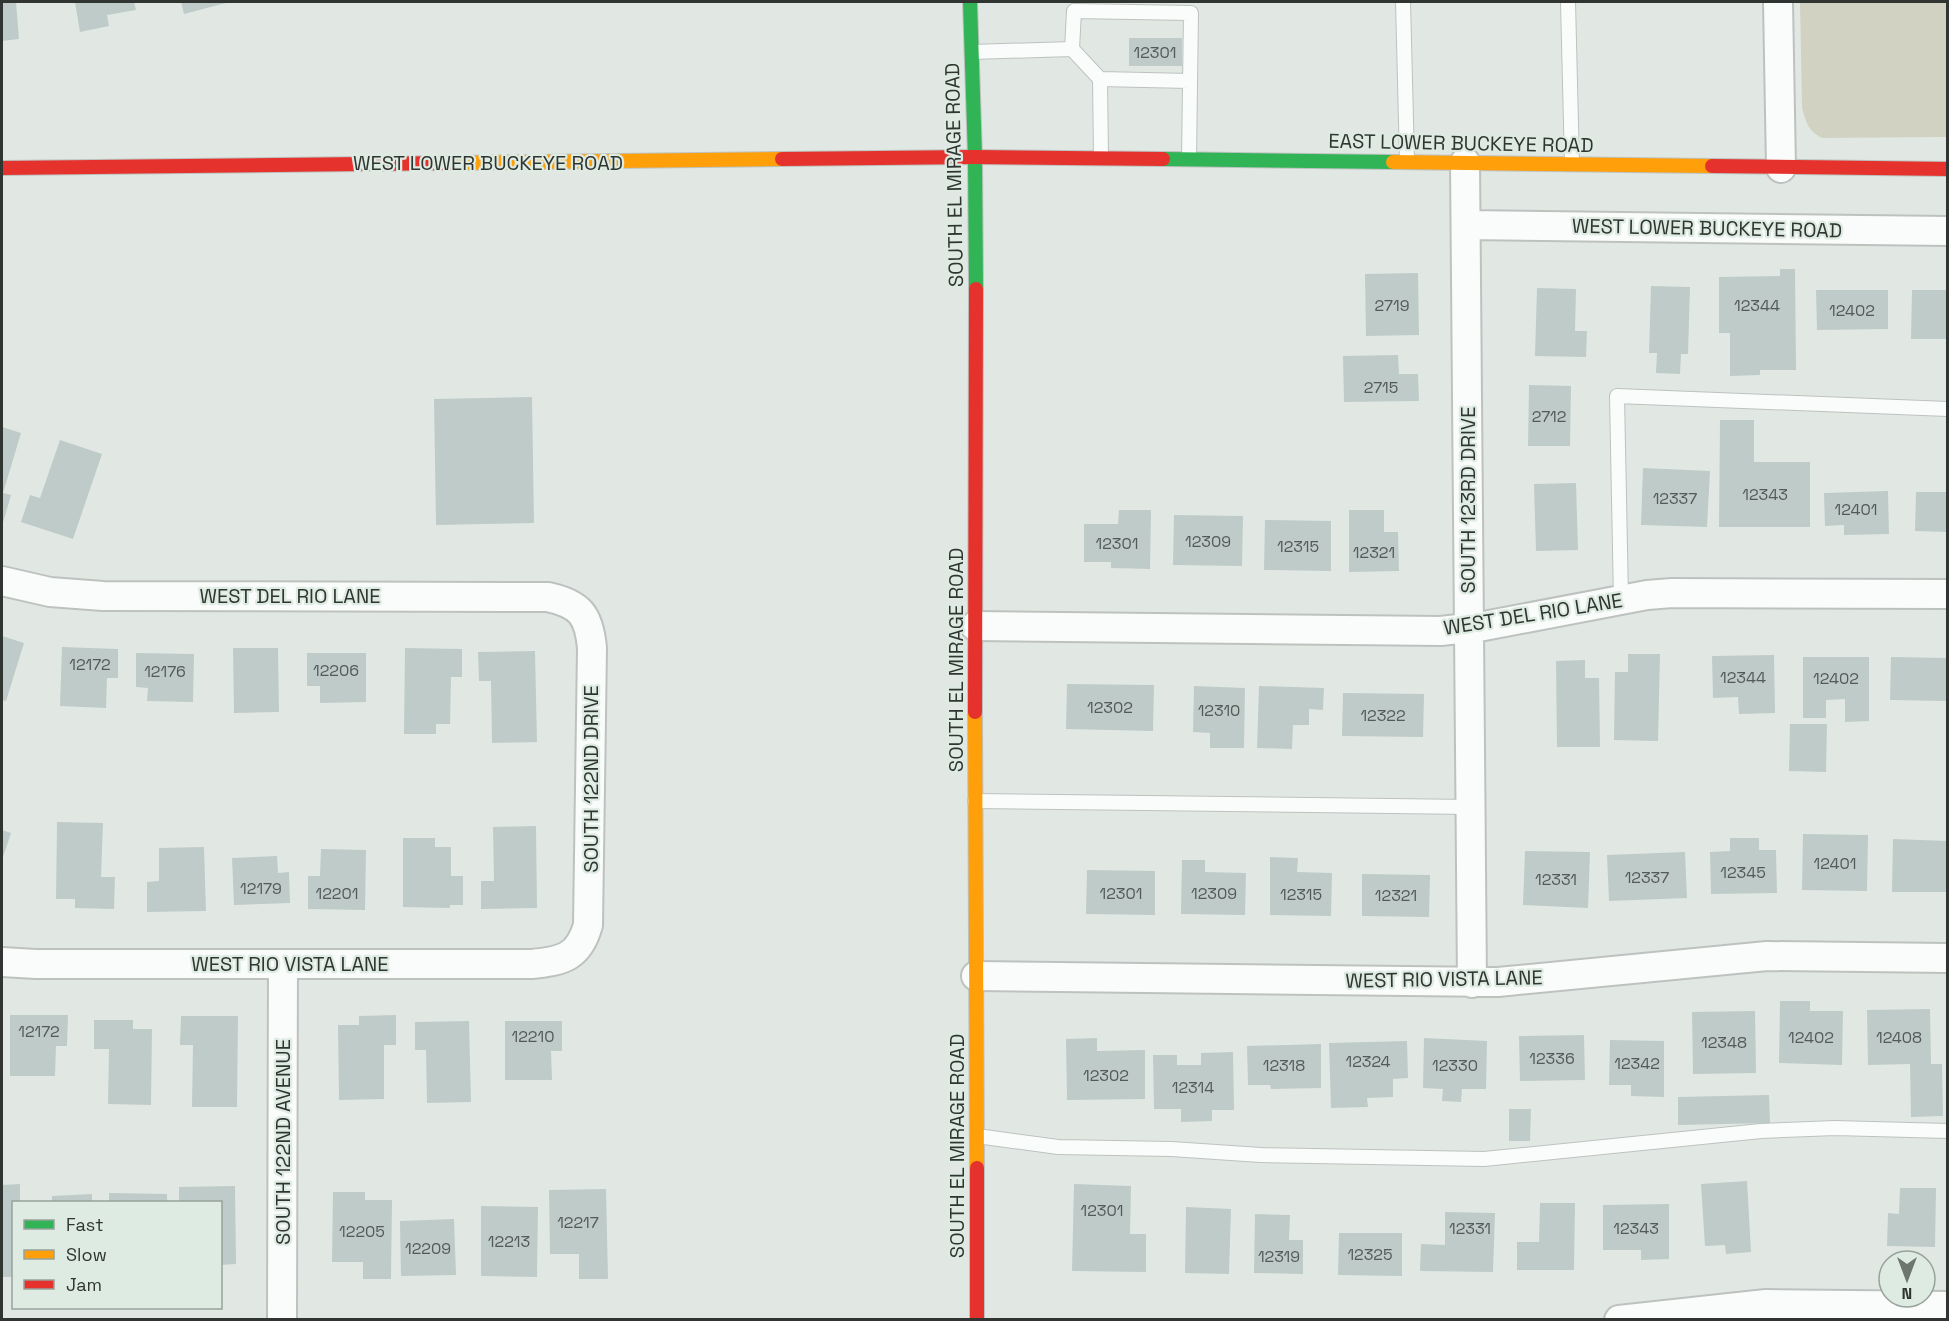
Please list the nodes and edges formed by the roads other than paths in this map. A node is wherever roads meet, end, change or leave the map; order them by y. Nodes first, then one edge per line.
1 (970, 2) edge
2 (1403, 2) edge
3 (1568, 2) edge
4 (1778, 2) edge
5 (1074, 6) edge
6 (1072, 49) junction
7 (972, 52) junction
8 (1100, 79) junction
9 (1190, 81) junction
10 (975, 157) junction
11 (1101, 158) junction
12 (1189, 159) junction
13 (1407, 161) junction
14 (1465, 162) junction
15 (1572, 164) junction
16 (2, 168) edge
17 (1781, 168) junction
18 (1947, 170) edge
19 (1466, 225) junction
20 (1947, 231) edge
21 (1947, 410) edge
22 (2, 581) edge
23 (1947, 594) edge
24 (1621, 600) junction
25 (578, 608) joint
26 (975, 626) junction
27 (1469, 629) junction
28 (975, 801) junction
29 (1471, 807) junction
30 (576, 951) joint
31 (1947, 958) edge
32 (2, 962) edge
33 (283, 964) junction
34 (976, 976) junction
35 (1472, 983) junction
36 (1947, 1131) edge
37 (976, 1136) junction
38 (1947, 1306) edge
39 (1919, 1312) edge
40 (282, 1320) edge
41 (976, 1320) edge
42 (1619, 1320) edge

1 - 7 main road, SOUTH EL MIRAGE ROAD
2 - 13 lane
3 - 15 lane
4 - 17 street
5 - 6 lane
5 - 9 lane
6 - 7 lane
6 - 8 lane
7 - 10 main road, SOUTH EL MIRAGE ROAD
8 - 9 lane
8 - 11 lane
9 - 12 lane
10 - 11 main road, EAST LOWER BUCKEYE ROAD
10 - 16 main road, WEST LOWER BUCKEYE ROAD
10 - 26 main road, SOUTH EL MIRAGE ROAD
11 - 12 main road, EAST LOWER BUCKEYE ROAD
12 - 13 main road, EAST LOWER BUCKEYE ROAD
13 - 14 main road, EAST LOWER BUCKEYE ROAD
14 - 15 main road, EAST LOWER BUCKEYE ROAD
14 - 19 street, SOUTH 123RD DRIVE
15 - 17 main road, EAST LOWER BUCKEYE ROAD
17 - 18 main road, EAST LOWER BUCKEYE ROAD
19 - 20 street, WEST LOWER BUCKEYE ROAD
19 - 27 street, SOUTH 123RD DRIVE
21 - 24 lane
22 - 25 street, WEST DEL RIO LANE
23 - 24 street, WEST DEL RIO LANE
24 - 27 street, WEST DEL RIO LANE
25 - 30 street, SOUTH 122ND DRIVE
26 - 27 street, WEST DEL RIO LANE
26 - 28 main road, SOUTH EL MIRAGE ROAD
27 - 29 street, SOUTH 123RD DRIVE
28 - 29 lane
28 - 34 main road, SOUTH EL MIRAGE ROAD
29 - 35 street, SOUTH 123RD DRIVE
30 - 33 street, WEST RIO VISTA LANE
31 - 35 street, WEST RIO VISTA LANE
32 - 33 street, WEST RIO VISTA LANE
33 - 40 street, SOUTH 122ND AVENUE
34 - 35 street, WEST RIO VISTA LANE
34 - 37 main road, SOUTH EL MIRAGE ROAD
36 - 37 lane
37 - 41 main road, SOUTH EL MIRAGE ROAD
38 - 39 street
39 - 42 street

